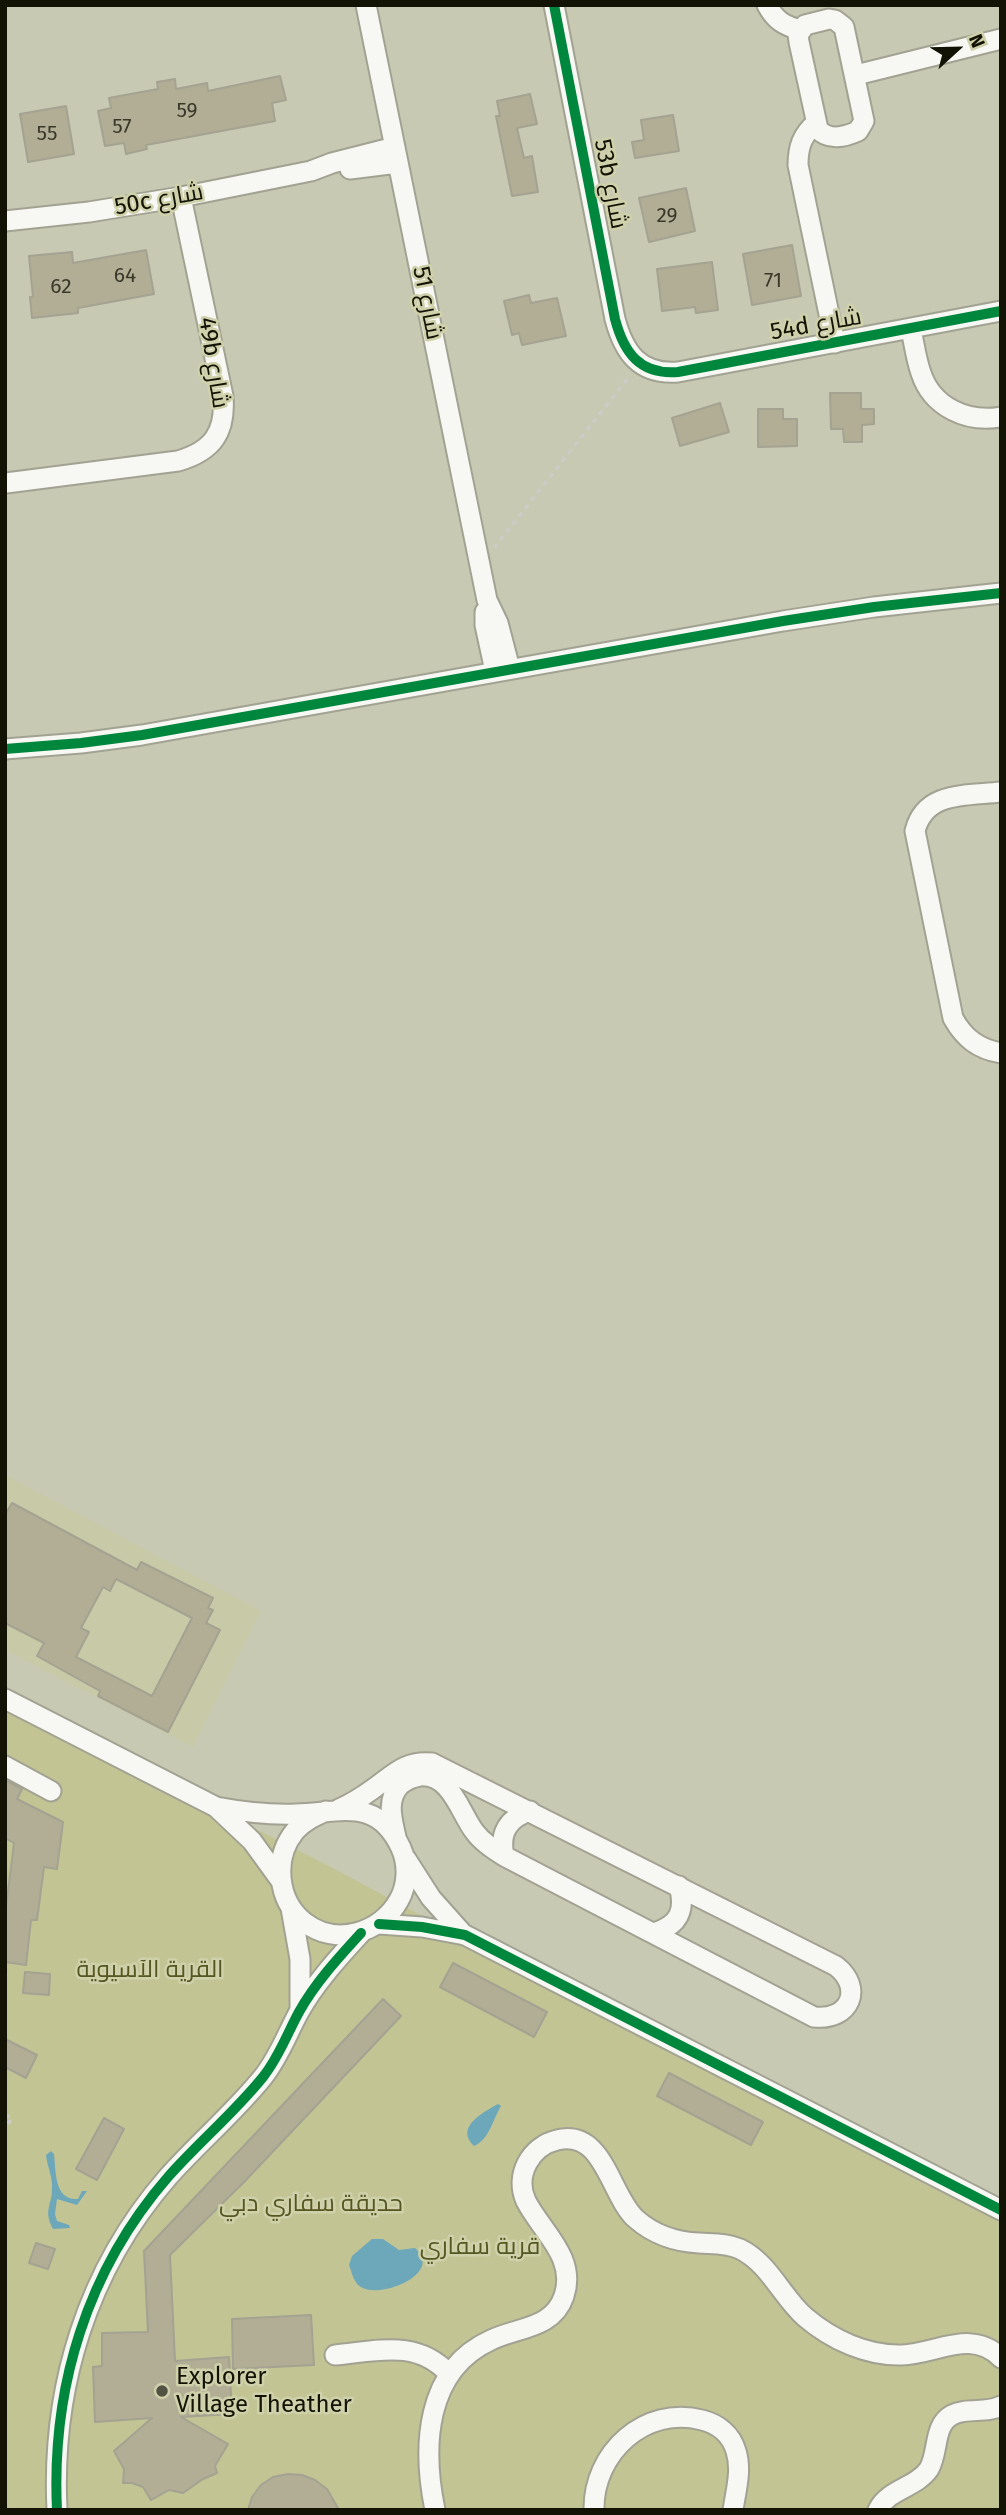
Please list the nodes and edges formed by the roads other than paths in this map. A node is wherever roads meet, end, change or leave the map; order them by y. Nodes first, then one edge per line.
1 (366, 5) edge
2 (554, 5) edge
3 (767, 5) edge
4 (801, 30) junction
5 (1001, 38) edge
6 (856, 75) junction
7 (816, 123) junction
8 (397, 155) junction
9 (181, 197) junction
10 (5, 221) edge
11 (1001, 311) edge
12 (911, 329) junction
13 (835, 343) junction
14 (640, 364) joint
15 (1001, 416) edge
16 (6, 482) edge
17 (5, 498) edge
18 (1001, 593) edge
19 (502, 670) junction
20 (5, 749) edge
21 (1001, 792) edge
22 (1001, 1052) edge
23 (5, 1699) edge
24 (5, 1766) edge
25 (51, 1791) dead end
26 (216, 1807) junction
27 (332, 1810) junction
28 (530, 1811) junction
29 (400, 1846) junction
30 (504, 1856) junction
31 (281, 1881) junction
32 (679, 1886) junction
33 (291, 1907) junction
34 (370, 1928) junction
35 (654, 1933) junction
36 (465, 1935) junction
37 (300, 2011) junction
38 (1001, 2210) edge
39 (335, 2355) dead end
40 (1001, 2358) edge
41 (449, 2374) junction
42 (1001, 2406) edge
43 (57, 2510) edge
44 (435, 2510) edge
45 (594, 2510) edge
46 (733, 2510) edge
47 (878, 2510) edge

1 - 8 street, شارع 51
2 - 14 street, 53b شارع
3 - 4 street
4 - 6 street
4 - 7 street
5 - 6 street
6 - 7 street
7 - 13 street
8 - 9 street, 50c شارع
8 - 19 street, شارع 51
9 - 10 street, 50c شارع
9 - 16 street, 49b شارع
11 - 12 street, 54d شارع
12 - 13 street, 54d شارع
12 - 15 street
13 - 14 street, 54d شارع
16 - 17 street
18 - 19 street
19 - 20 street
21 - 22 street
23 - 26 street
24 - 25 street
26 - 27 street
26 - 31 street
27 - 28 street
27 - 29 street
27 - 31 street
28 - 30 street
28 - 32 street
29 - 30 street
29 - 34 street
29 - 36 street
30 - 35 street
31 - 33 street
32 - 35 street
32 - 35 street
33 - 34 street
33 - 37 street
34 - 36 street
34 - 37 street
36 - 38 street
37 - 43 street
39 - 41 street
40 - 41 street
41 - 44 street
42 - 47 street
45 - 46 street

